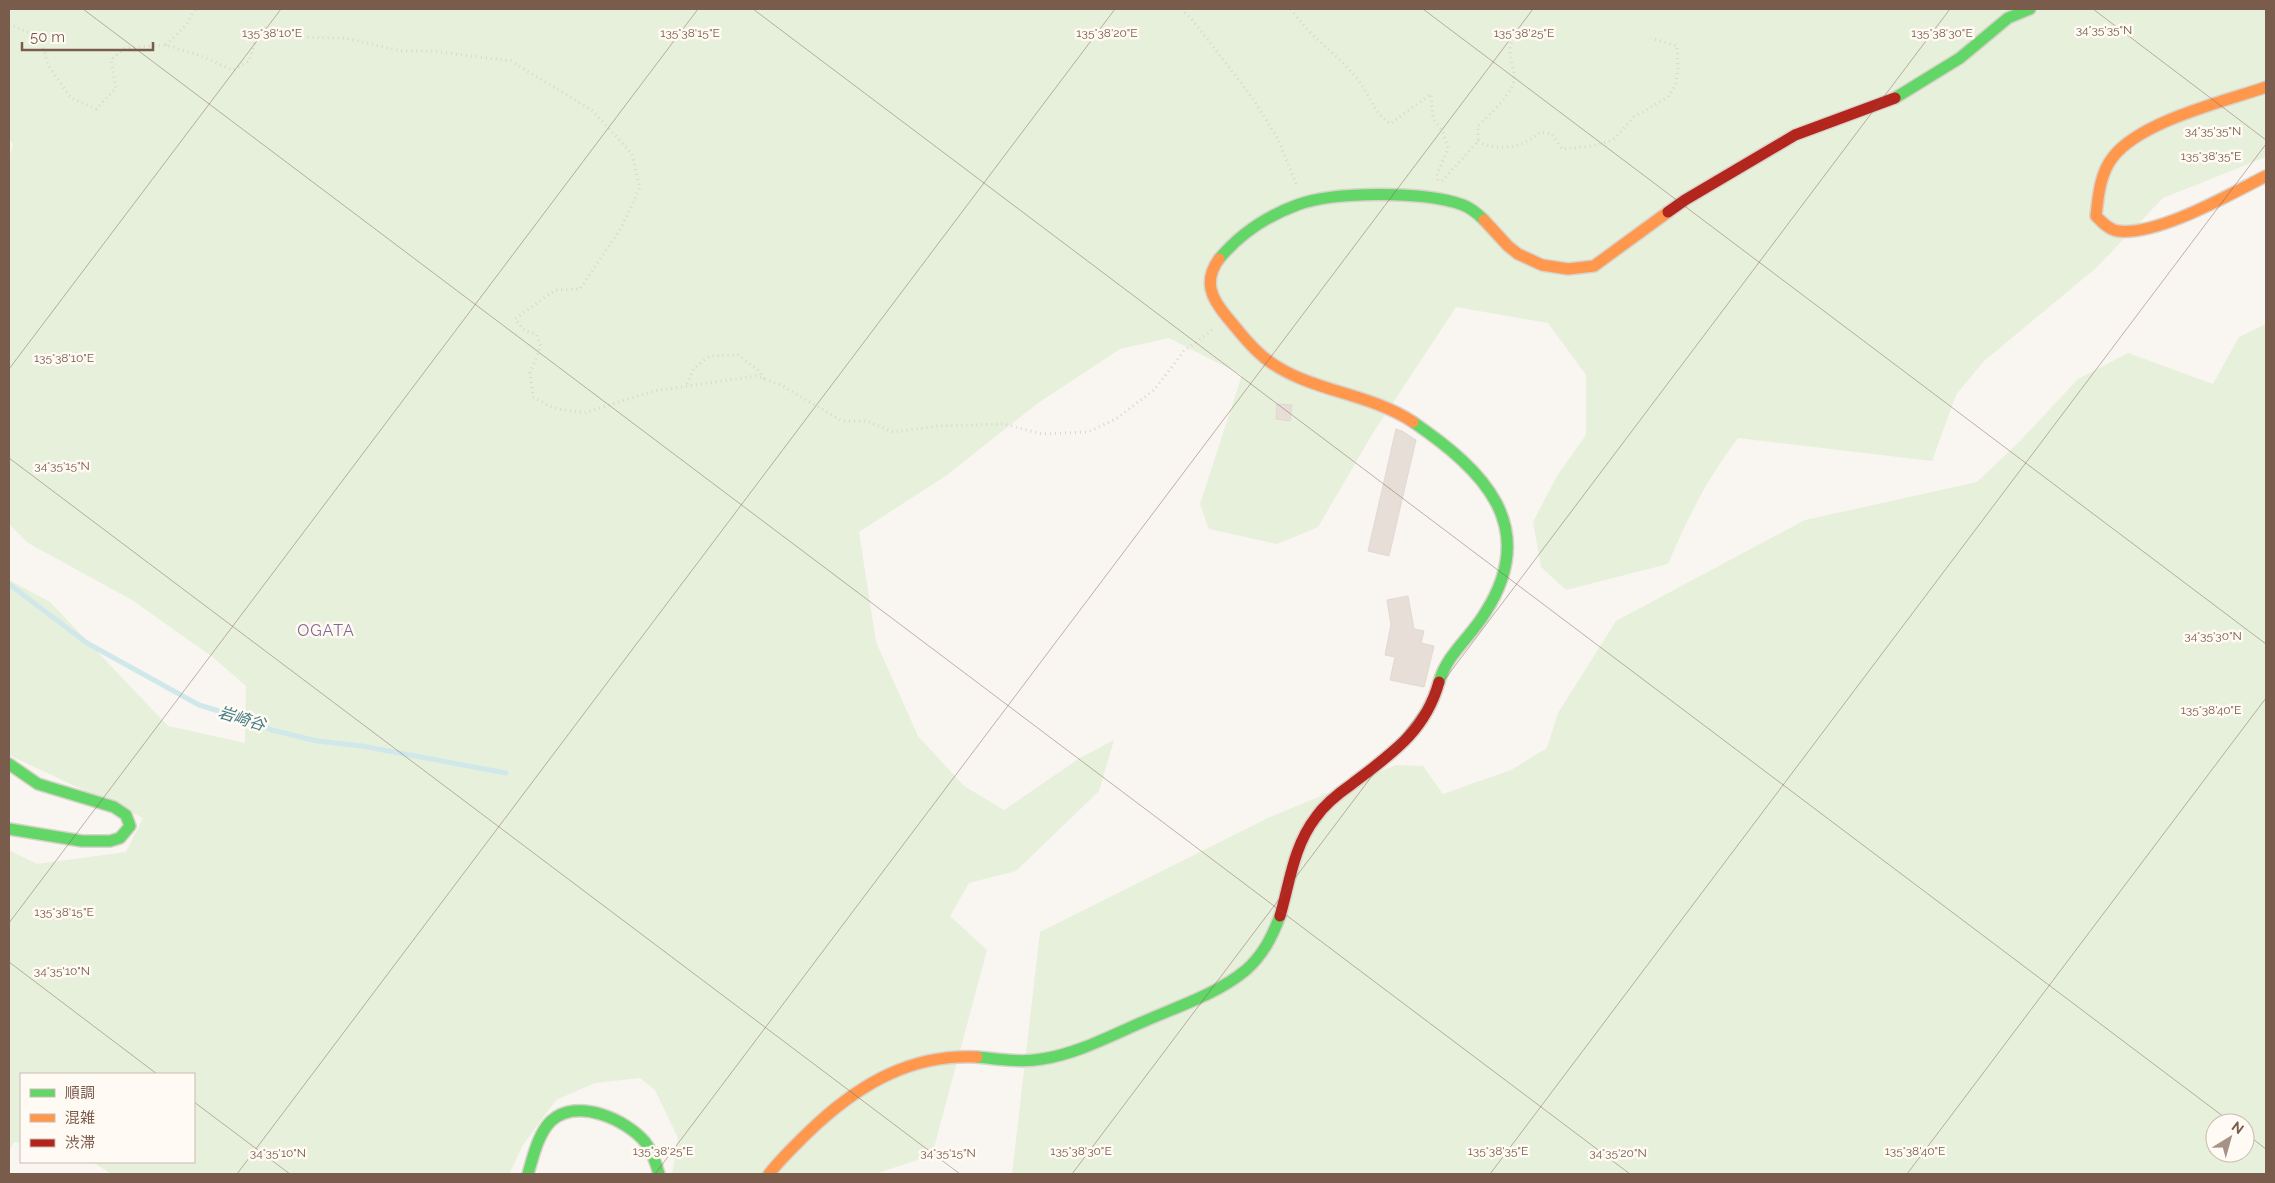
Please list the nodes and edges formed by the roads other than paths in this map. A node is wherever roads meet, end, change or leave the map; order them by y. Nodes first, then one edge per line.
1 (2030, 9) edge
2 (2266, 87) edge
3 (2266, 176) edge
4 (9, 764) edge
5 (9, 828) edge
6 (528, 1174) edge
7 (659, 1174) edge
8 (768, 1174) edge

1 - 8 street
2 - 3 street
4 - 5 street
6 - 7 street

